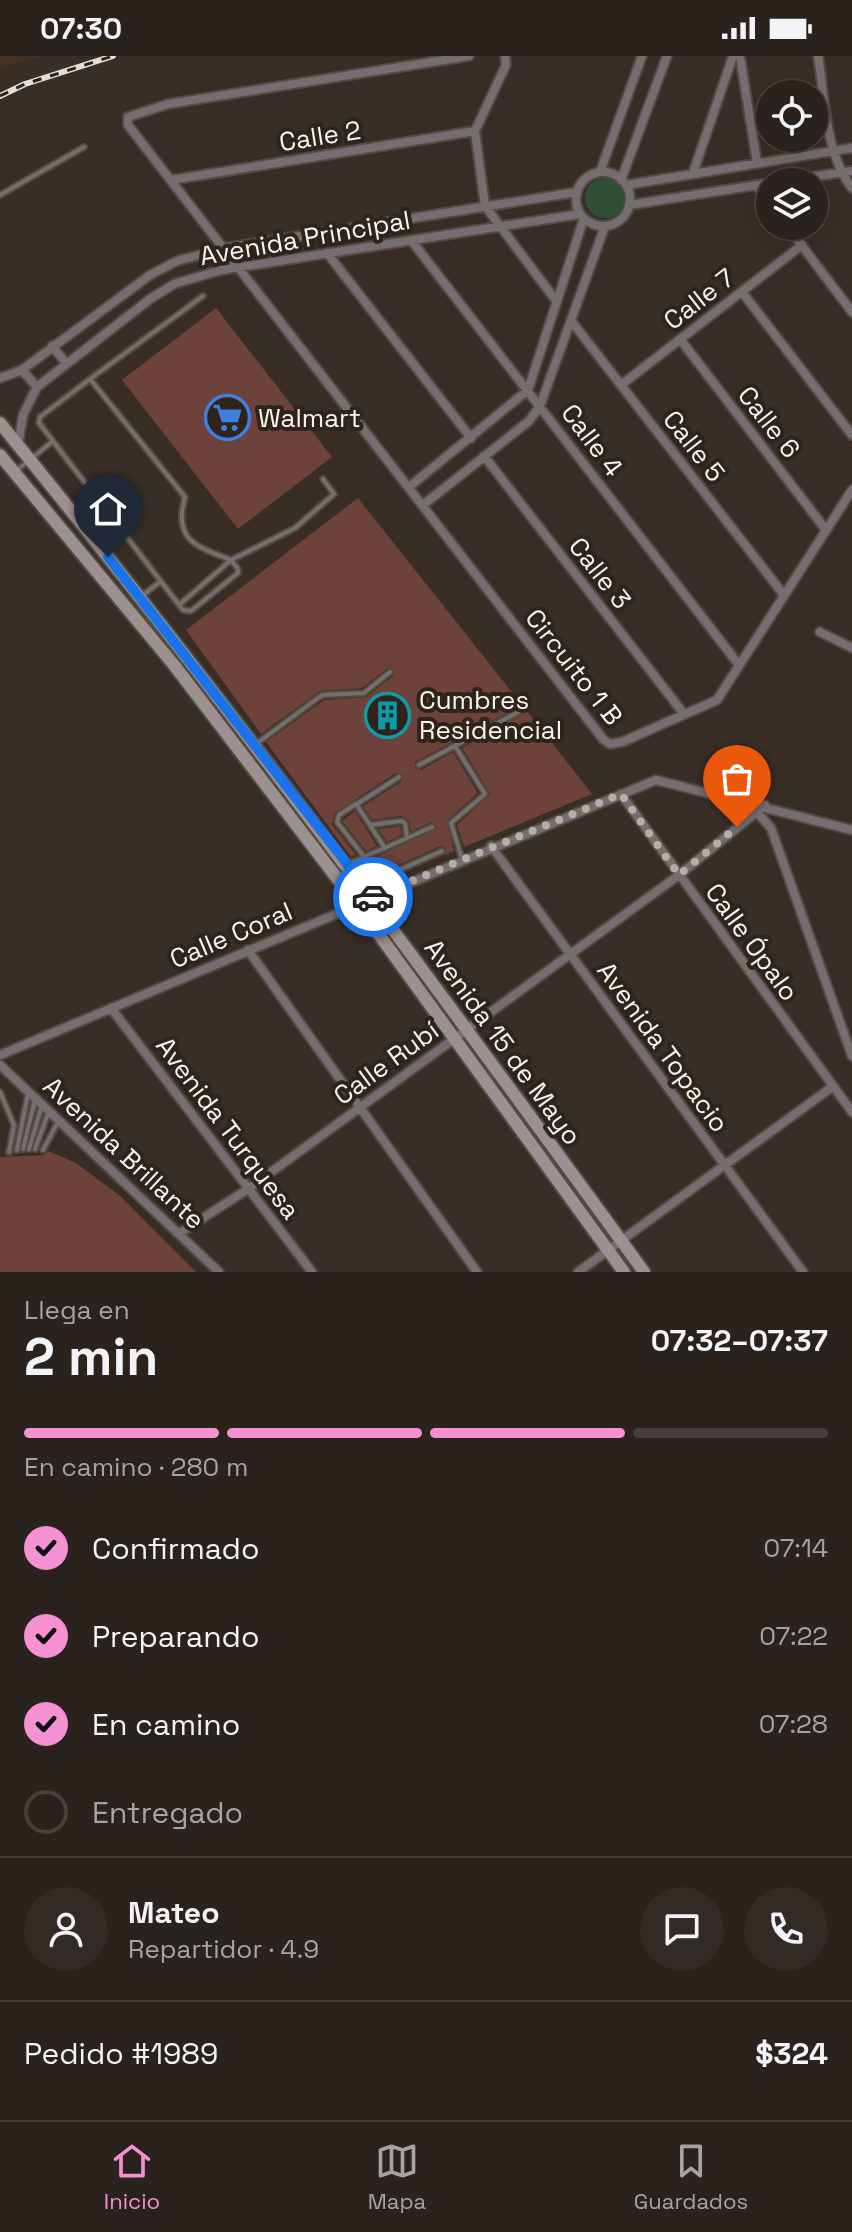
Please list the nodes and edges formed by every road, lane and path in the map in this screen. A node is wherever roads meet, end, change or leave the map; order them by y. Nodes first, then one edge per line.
1 (469, 56) edge
2 (505, 56) edge
3 (642, 56) edge
4 (667, 56) edge
5 (733, 56) edge
6 (740, 56) edge
7 (818, 56) edge
8 (475, 131) junction
9 (84, 147) dead end
10 (852, 148) edge
11 (834, 151) junction
12 (757, 163) junction
13 (852, 171) edge
14 (600, 172) junction
15 (693, 173) junction
16 (840, 173) junction
17 (828, 175) edge
18 (171, 180) junction
19 (624, 183) junction
20 (756, 185) edge
21 (852, 188) edge
22 (577, 192) junction
23 (0, 195) edge
24 (629, 205) junction
25 (485, 206) junction
26 (582, 216) junction
27 (497, 226) junction
28 (605, 226) junction
29 (411, 240) junction
30 (798, 240) edge
31 (802, 245) junction
32 (225, 248) junction
33 (327, 253) junction
34 (240, 267) junction
35 (742, 292) junction
36 (203, 296) dead end
37 (557, 302) junction
38 (852, 312) edge
39 (572, 322) junction
40 (680, 339) junction
41 (52, 346) junction
42 (67, 364) junction
43 (22, 370) junction
44 (0, 378) edge
45 (90, 379) junction
46 (621, 385) junction
47 (37, 387) junction
48 (528, 390) junction
49 (540, 406) junction
50 (0, 423) edge
51 (852, 435) edge
52 (471, 438) junction
53 (53, 441) junction
54 (18, 445) junction
55 (0, 455) edge
56 (484, 456) junction
57 (30, 460) junction
58 (14, 472) junction
59 (323, 479) dead end
60 (409, 487) junction
61 (852, 490) edge
62 (423, 505) junction
63 (826, 530) junction
64 (231, 560) junction
65 (161, 581) junction
66 (784, 595) junction
67 (140, 598) junction
68 (179, 605) junction
69 (820, 632) dead end
70 (852, 648) edge
71 (185, 654) junction
72 (174, 665) junction
73 (739, 665) junction
74 (390, 672) dead end
75 (522, 710) dead end
76 (684, 714) junction
77 (254, 745) junction
78 (455, 746) junction
79 (419, 765) dead end
80 (399, 777) dead end
81 (621, 794) junction
82 (356, 804) junction
83 (765, 805) junction
84 (756, 811) junction
85 (370, 825) junction
86 (432, 827) dead end
87 (852, 830) edge
88 (346, 836) junction
89 (407, 838) junction
90 (331, 846) junction
91 (491, 846) junction
92 (385, 848) junction
93 (442, 851) dead end
94 (365, 857) junction
95 (462, 859) junction
96 (346, 865) junction
97 (679, 875) junction
98 (371, 897) junction
99 (356, 903) junction
100 (248, 950) junction
101 (570, 954) junction
102 (111, 1008) junction
103 (467, 1029) junction
104 (454, 1039) junction
105 (0, 1055) edge
106 (852, 1056) edge
107 (0, 1065) edge
108 (832, 1087) junction
109 (0, 1092) edge
110 (39, 1101) junction
111 (360, 1107) junction
112 (852, 1112) edge
113 (59, 1120) junction
114 (26, 1149) junction
115 (43, 1150) dead end
116 (9, 1152) dead end
117 (725, 1166) junction
118 (248, 1189) junction
119 (180, 1233) junction
120 (622, 1241) junction
121 (608, 1251) junction
122 (219, 1272) edge
123 (312, 1272) edge
124 (477, 1272) edge
125 (578, 1272) edge
126 (624, 1272) edge
127 (644, 1272) edge
128 (803, 1272) edge

1 - 18 street, Circuito 1 B
2 - 8 street
3 - 14 street
4 - 19 street
5 - 15 street
6 - 12 street
7 - 11 street
8 - 18 street, Calle 2
8 - 25 street
9 - 23 lane
10 - 11 street
11 - 12 street
11 - 16 street
12 - 15 street
13 - 16 street
14 - 19 street
14 - 22 street
15 - 19 street
16 - 17 street
16 - 21 street
18 - 32 street, Circuito 1 B
19 - 24 street
20 - 24 street
22 - 25 street, Avenida Principal
22 - 26 street
24 - 28 street
25 - 27 street
25 - 32 street, Avenida Principal
26 - 27 street, Avenida Principal
26 - 28 street
26 - 37 street
27 - 29 street, Avenida Principal
27 - 37 street
28 - 39 street
29 - 33 street, Avenida Principal
29 - 48 street, Calle 4
30 - 31 street
31 - 35 street, Calle 7
31 - 38 street
32 - 34 street, Circuito 1 B
32 - 41 street, Avenida Principal
33 - 34 street, Avenida Principal
33 - 52 street
34 - 42 street, Avenida Principal
34 - 60 street, Circuito 1 B
35 - 40 street, Calle 7
35 - 51 street
36 - 45 lane
37 - 48 street
39 - 46 street, Calle 5
39 - 49 street
40 - 46 street, Calle 7
40 - 63 street, Calle 6
41 - 42 street
41 - 43 street, Avenida Principal
42 - 47 street, Avenida Principal
43 - 44 street, Avenida Principal
43 - 47 street
45 - 53 lane
45 - 64 lane
46 - 66 street, Calle 5
47 - 54 street, Avenida Principal
48 - 49 street, Calle 4
48 - 52 street
49 - 56 street
49 - 73 street, Calle 4
50 - 54 main road, Avenida 15 de Mayo
52 - 60 street
53 - 57 lane
53 - 65 lane
54 - 57 main road, Avenida 15 de Mayo
55 - 58 main road, Avenida 15 de Mayo
56 - 62 street
56 - 76 street, Calle 3
57 - 58 lane
57 - 67 main road, Avenida 15 de Mayo
58 - 72 main road, Avenida 15 de Mayo
59 - 64 lane
60 - 62 street, Circuito 1 B
61 - 63 street, Circuito 1 B
62 - 76 street, Circuito 1 B
63 - 66 street, Circuito 1 B
64 - 68 lane
64 - 68 lane
65 - 67 lane
65 - 68 lane
66 - 73 street, Circuito 1 B
67 - 71 main road, Avenida 15 de Mayo
69 - 70 street
71 - 72 main road
71 - 77 main road, Avenida 15 de Mayo
72 - 99 main road, Avenida 15 de Mayo
73 - 76 street, Circuito 1 B
74 - 77 lane
75 - 78 lane
77 - 90 main road, Avenida 15 de Mayo
78 - 79 lane
78 - 95 lane
80 - 82 lane
81 - 83 street, Calle Coral
81 - 91 street, Calle Coral
81 - 97 street, Calle Ópalo
82 - 85 lane
82 - 88 lane
83 - 84 street, Calle Rubí
83 - 87 street
84 - 97 street, Calle Rubí
84 - 106 street
85 - 89 lane
85 - 92 lane
86 - 89 lane
88 - 90 lane
88 - 94 lane
89 - 92 lane
90 - 96 main road, Avenida 15 de Mayo
91 - 95 street, Calle Coral
91 - 101 street, Avenida Topacio
92 - 94 lane
93 - 94 lane
94 - 96 lane
95 - 98 street, Calle Coral
96 - 98 main road, Avenida 15 de Mayo
97 - 101 street, Calle Rubí
97 - 108 street, Calle Ópalo
98 - 99 street, Calle Coral
98 - 103 main road, Avenida 15 de Mayo
99 - 100 street, Calle Coral
99 - 104 main road, Avenida 15 de Mayo
100 - 102 street, Calle Coral
100 - 111 street
101 - 103 street, Calle Rubí
101 - 117 street, Avenida Topacio
102 - 105 street, Calle Coral
102 - 118 street, Avenida Turquesa
103 - 104 street, Calle Rubí
103 - 120 main road, Avenida 15 de Mayo
104 - 111 street, Calle Rubí
104 - 121 main road, Avenida 15 de Mayo
107 - 110 street, Avenida Brillante
108 - 112 street, Calle Ópalo
108 - 117 street
109 - 116 lane
110 - 113 street, Avenida Brillante
110 - 114 lane
110 - 114 lane
110 - 114 lane
110 - 114 lane
111 - 118 street, Calle Rubí
111 - 124 street
113 - 115 lane
113 - 119 street, Avenida Brillante
117 - 120 street
117 - 128 street, Avenida Topacio
118 - 119 street, Calle Rubí
118 - 123 street, Avenida Turquesa
119 - 122 street, Avenida Brillante
120 - 121 street
120 - 127 main road, Avenida 15 de Mayo
121 - 125 street
121 - 126 main road, Avenida 15 de Mayo

